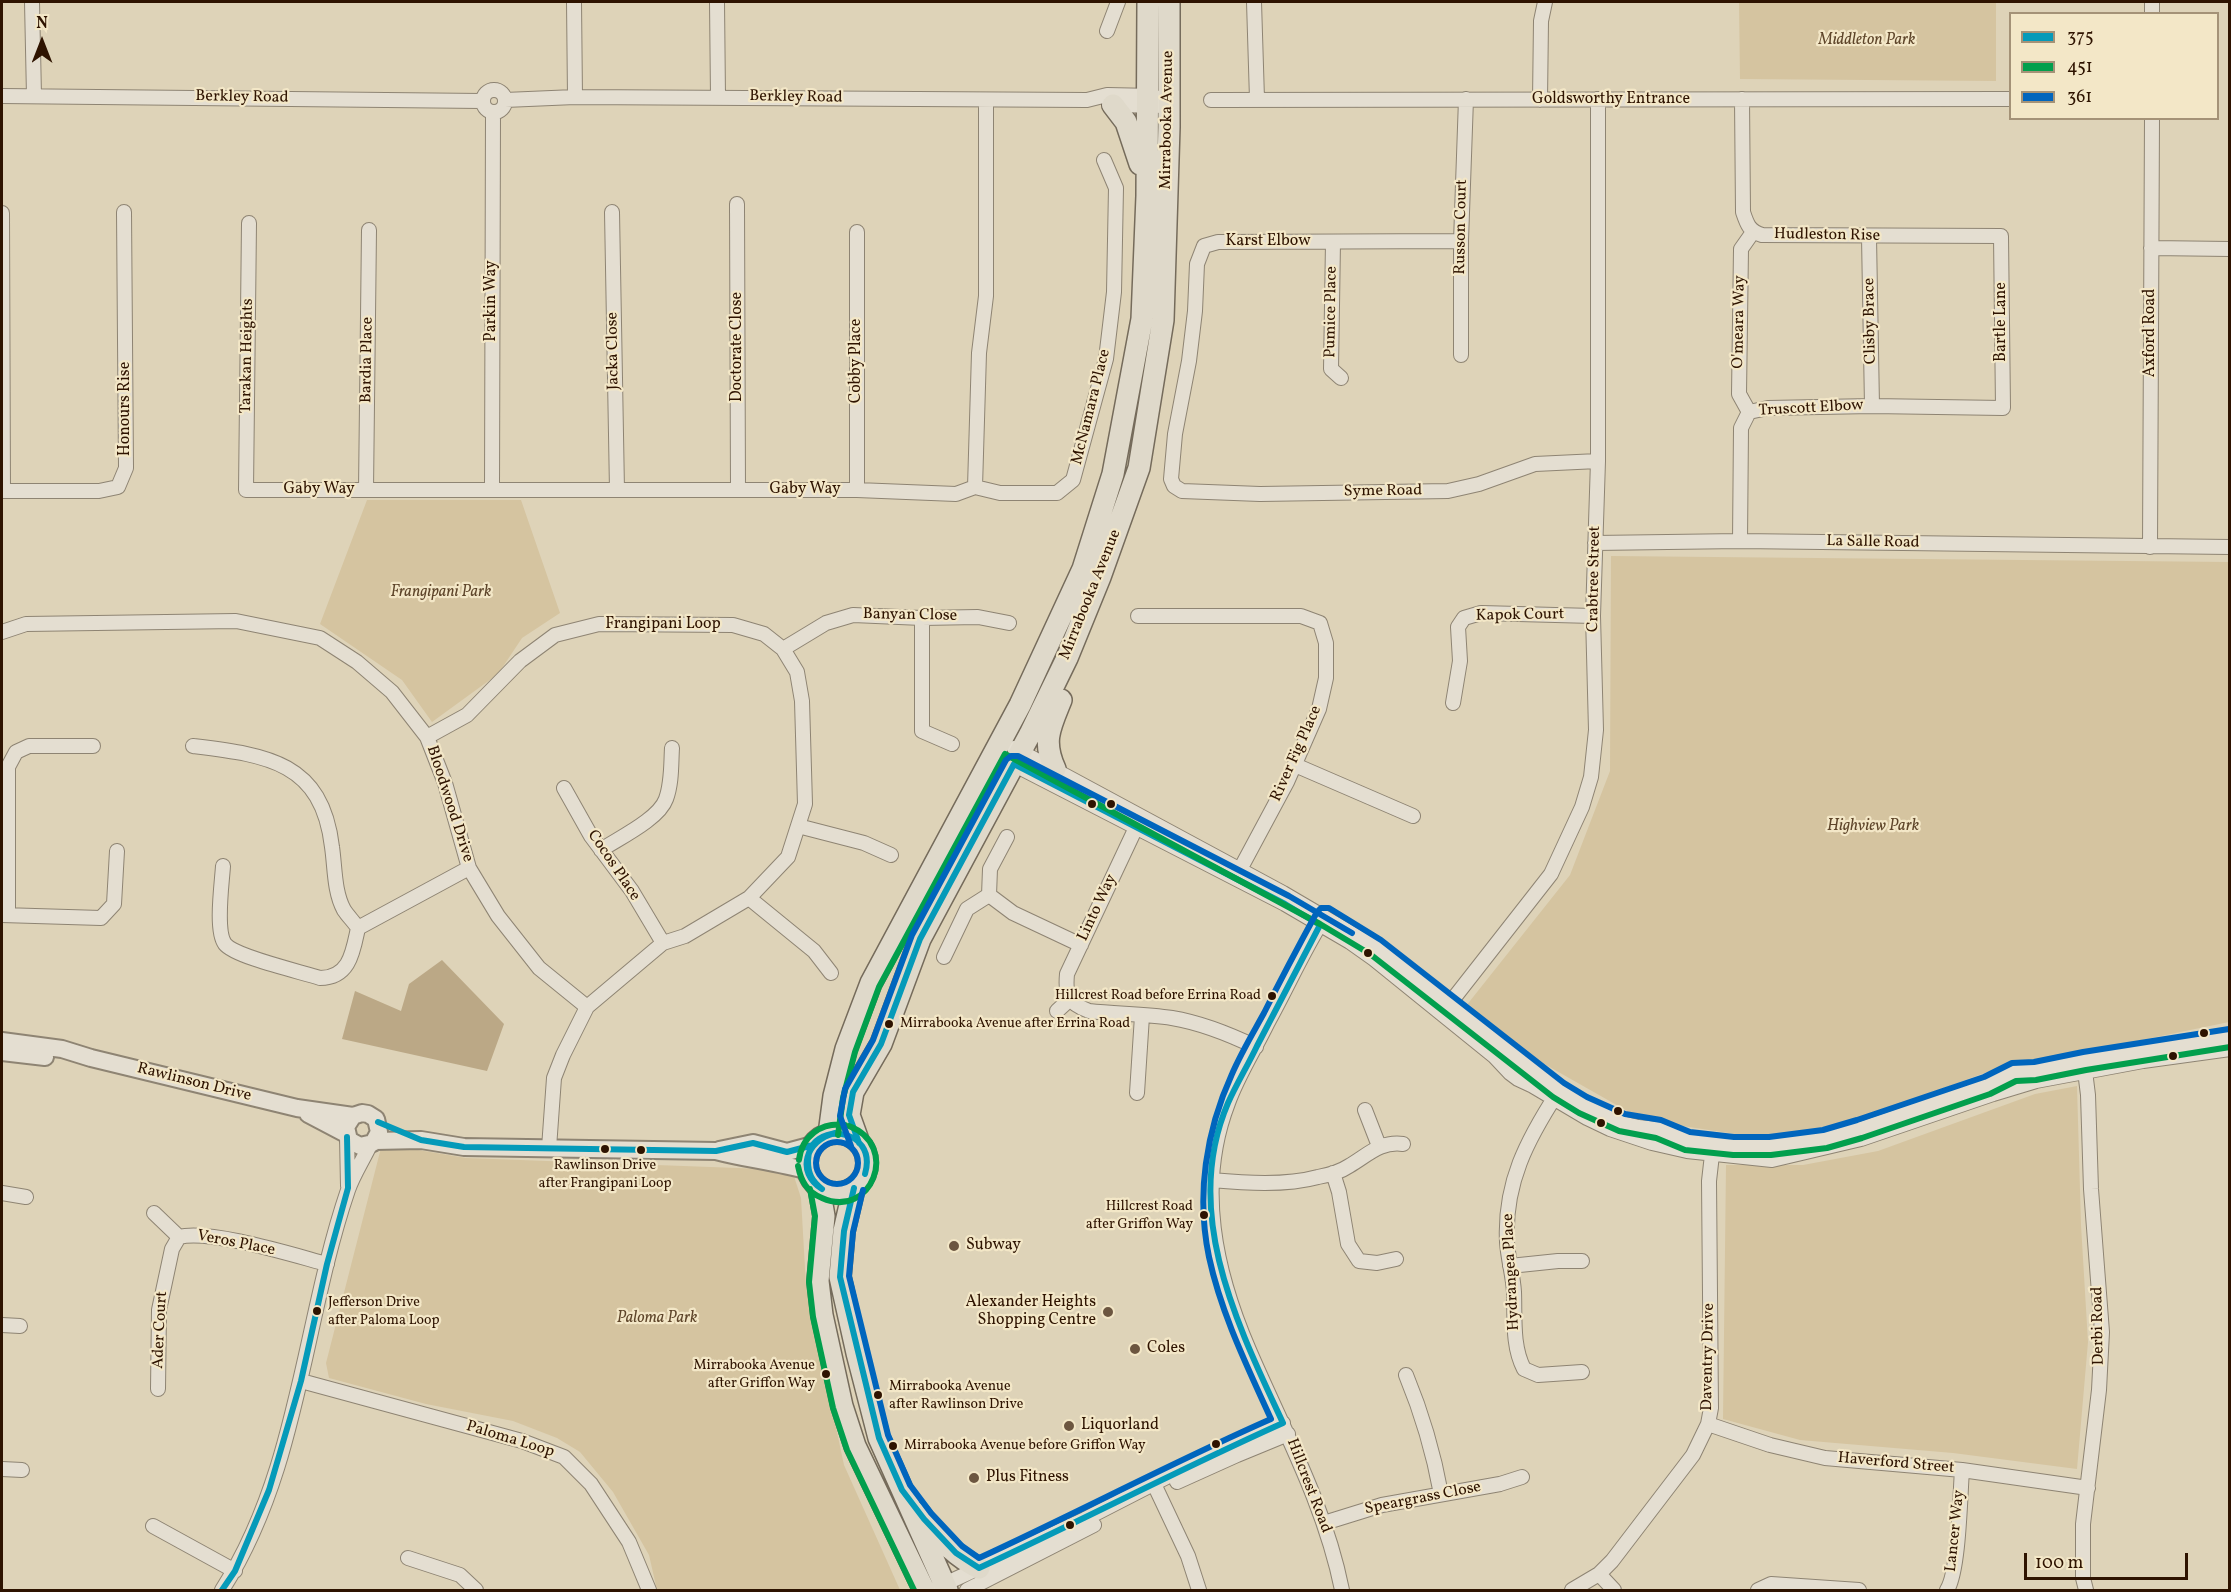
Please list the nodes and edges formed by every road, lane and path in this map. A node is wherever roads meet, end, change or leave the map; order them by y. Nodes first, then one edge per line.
1 (32, 2) edge
2 (574, 2) edge
3 (717, 2) edge
4 (1118, 2) edge
5 (1148, 2) edge
6 (1169, 2) edge
7 (1254, 2) edge
8 (1545, 2) edge
9 (1107, 31) dead end
10 (2, 96) edge
11 (34, 96) junction
12 (575, 97) junction
13 (718, 98) junction
14 (1257, 99) junction
15 (1466, 99) junction
16 (1598, 99) junction
17 (1742, 99) junction
18 (2009, 99) edge
19 (505, 100) junction
20 (986, 100) junction
21 (1087, 100) junction
22 (1211, 100) dead end
23 (1540, 100) junction
24 (482, 101) junction
25 (1147, 101) junction
26 (1169, 101) junction
27 (1113, 105) junction
28 (493, 113) junction
29 (2152, 120) edge
30 (1104, 160) dead end
31 (1147, 196) junction
32 (737, 204) dead end
33 (124, 212) dead end
34 (612, 212) dead end
35 (2, 213) edge
36 (249, 223) dead end
37 (369, 230) dead end
38 (857, 232) dead end
39 (1753, 232) junction
40 (1869, 237) junction
41 (2001, 237) joint
42 (1461, 241) junction
43 (1333, 242) junction
44 (2151, 248) junction
45 (2229, 249) edge
46 (1461, 355) dead end
47 (1341, 378) dead end
48 (1872, 406) junction
49 (2003, 408) joint
50 (1749, 412) junction
51 (1598, 461) junction
52 (1171, 479) joint
53 (975, 487) junction
54 (246, 490) joint
55 (366, 490) junction
56 (492, 490) junction
57 (617, 490) junction
58 (738, 490) junction
59 (857, 490) junction
60 (2, 491) edge
61 (1740, 541) junction
62 (1595, 543) junction
63 (2150, 547) junction
64 (2229, 547) edge
65 (1138, 616) dead end
66 (1593, 616) junction
67 (922, 618) junction
68 (1009, 623) dead end
69 (2, 632) edge
70 (783, 649) junction
71 (1067, 658) junction
72 (1453, 703) dead end
73 (427, 737) junction
74 (952, 744) dead end
75 (93, 746) dead end
76 (193, 746) dead end
77 (672, 748) dead end
78 (1007, 753) junction
79 (1295, 765) junction
80 (1054, 769) junction
81 (564, 788) dead end
82 (1413, 816) dead end
83 (1138, 822) junction
84 (798, 826) junction
85 (1007, 837) dead end
86 (601, 850) junction
87 (117, 851) dead end
88 (891, 855) dead end
89 (223, 866) dead end
90 (469, 868) junction
91 (1237, 874) junction
92 (989, 895) junction
93 (749, 898) junction
94 (5, 915) edge
95 (1322, 920) junction
96 (358, 928) junction
97 (663, 943) junction
98 (1081, 945) junction
99 (944, 957) dead end
100 (831, 973) dead end
101 (1069, 1000) junction
102 (587, 1007) junction
103 (1445, 1009) junction
104 (1058, 1011) dead end
105 (1142, 1016) junction
106 (2229, 1038) edge
107 (2, 1041) edge
108 (1256, 1047) junction
109 (2229, 1049) edge
110 (2, 1052) edge
111 (91, 1058) junction
112 (2085, 1066) junction
113 (1137, 1093) dead end
114 (1556, 1095) junction
115 (297, 1108) junction
116 (1365, 1110) dead end
117 (352, 1116) junction
118 (378, 1122) junction
119 (347, 1136) junction
120 (421, 1140) junction
121 (821, 1140) junction
122 (373, 1143) junction
123 (859, 1143) junction
124 (1403, 1144) dead end
125 (1380, 1146) junction
126 (549, 1148) junction
127 (1713, 1149) junction
128 (716, 1151) junction
129 (1333, 1173) junction
130 (813, 1179) junction
131 (1211, 1180) junction
132 (348, 1188) junction
133 (854, 1188) junction
134 (2, 1194) edge
135 (26, 1197) dead end
136 (153, 1213) dead end
137 (178, 1237) junction
138 (1396, 1259) dead end
139 (1582, 1261) dead end
140 (327, 1264) junction
141 (1510, 1266) junction
142 (2, 1325) edge
143 (20, 1326) dead end
144 (1582, 1372) dead end
145 (1406, 1375) dead end
146 (301, 1381) junction
147 (158, 1389) dead end
148 (1708, 1424) junction
149 (1286, 1428) junction
150 (2, 1469) edge
151 (22, 1470) dead end
152 (1962, 1470) junction
153 (1522, 1477) dead end
154 (1156, 1488) junction
155 (2088, 1488) junction
156 (902, 1490) junction
157 (1441, 1494) junction
158 (1324, 1523) junction
159 (153, 1526) dead end
160 (408, 1558) dead end
161 (979, 1568) junction
162 (235, 1570) junction
163 (1599, 1574) junction
164 (936, 1589) edge
165 (222, 1590) edge
166 (476, 1590) edge
167 (649, 1590) edge
168 (967, 1590) edge
169 (1199, 1590) edge
170 (1342, 1590) edge
171 (1572, 1590) edge
172 (1614, 1590) edge
173 (1758, 1590) edge
174 (1859, 1590) edge
175 (1947, 1590) edge
176 (2085, 1590) edge

1 - 11 street
2 - 12 street
3 - 13 street
4 - 9 street
5 - 25 main road, Mirrabooka Avenue
6 - 26 main road, Mirrabooka Avenue
7 - 14 street
8 - 23 street
10 - 11 street, Berkley Road
11 - 24 street, Berkley Road
12 - 13 street, Berkley Road
12 - 19 street, Berkley Road
13 - 20 street, Berkley Road
14 - 15 street, Goldsworthy Entrance
14 - 22 street, Goldsworthy Entrance
15 - 23 street, Goldsworthy Entrance
15 - 42 street, Russon Court
16 - 17 street, Goldsworthy Entrance
16 - 23 street, Goldsworthy Entrance
16 - 51 street, Crabtree Street
17 - 18 street, Goldsworthy Entrance
17 - 39 street, Hudleston Rise
19 - 24 street
19 - 28 street
20 - 21 street, Berkley Road
20 - 53 street
21 - 25 street, Berkley Road
21 - 27 street, Berkley Road
24 - 28 street
25 - 26 street, Berkley Road
25 - 27 street, Berkley Road
25 - 31 main road, Mirrabooka Avenue
26 - 71 main road, Mirrabooka Avenue
27 - 31 main road
28 - 56 street, Parkin Way
29 - 44 street, Axford Road
30 - 53 street, McNamara Place
31 - 78 main road, Mirrabooka Avenue
32 - 58 street, Doctorate Close
33 - 60 street, Honours Rise
34 - 57 street, Jacka Close
35 - 60 street
36 - 54 street, Tarakan Heights
37 - 55 street, Bardia Place
38 - 59 street, Cobby Place
39 - 40 street, Hudleston Rise
39 - 50 street, O'meara Way
40 - 41 street, Hudleston Rise
40 - 48 street, Clisby Brace
41 - 49 street, Bartle Lane
42 - 43 street, Karst Elbow
42 - 46 street, Russon Court
43 - 47 street, Pumice Place
43 - 52 street, Karst Elbow
44 - 45 street
44 - 63 street, Axford Road
48 - 49 street, Truscott Elbow
48 - 50 street, Truscott Elbow
50 - 61 street, Truscott Elbow
51 - 52 street, Syme Road
51 - 62 street, Crabtree Street
53 - 59 street, Gaby Way
54 - 55 street, Gaby Way
55 - 56 street, Gaby Way
56 - 57 street, Gaby Way
57 - 58 street, Gaby Way
58 - 59 street, Gaby Way
61 - 62 street, La Salle Road
61 - 63 street, La Salle Road
62 - 66 street, Crabtree Street
63 - 64 street, La Salle Road
65 - 79 street, River Fig Place
66 - 72 street, Kapok Court
66 - 103 street, Crabtree Street
67 - 68 street, Banyan Close
67 - 70 street, Banyan Close
67 - 74 street
69 - 73 street, Bloodwood Drive
70 - 73 street, Frangipani Loop
70 - 84 street, Frangipani Loop
71 - 78 main road, Mirrabooka Avenue
71 - 80 main road
73 - 90 street, Bloodwood Drive
75 - 94 street
76 - 96 street
77 - 86 street
78 - 80 street
78 - 83 street
78 - 121 main road, Mirrabooka Avenue
78 - 123 main road, Mirrabooka Avenue
79 - 82 street
79 - 91 street, River Fig Place
80 - 83 street
81 - 86 street, Cocos Place
83 - 91 street
83 - 98 street, Linto Way
84 - 88 street
84 - 93 street, Frangipani Loop
85 - 92 street
86 - 97 street, Cocos Place
87 - 94 street
89 - 96 street
90 - 96 street
90 - 102 street, Bloodwood Drive
91 - 95 street
92 - 98 street
92 - 99 street
93 - 97 street, Frangipani Loop
93 - 100 street
95 - 103 street
95 - 108 street, Hillcrest Road
97 - 102 street, Frangipani Loop
98 - 101 street, Linto Way
101 - 104 street
101 - 105 street
102 - 126 street, Frangipani Loop
103 - 114 street
105 - 108 street
105 - 113 street
106 - 112 street
107 - 111 street, Rawlinson Drive
108 - 131 street, Hillcrest Road
109 - 112 street
110 - 111 street, Rawlinson Drive
111 - 115 street, Rawlinson Drive
112 - 127 street
112 - 155 street, Derbi Road
114 - 127 street
114 - 141 street, Hydrangea Place
115 - 117 street, Rawlinson Drive
115 - 119 street, Rawlinson Drive
116 - 125 street
117 - 118 street, Rawlinson Drive
117 - 119 street
118 - 120 street, Rawlinson Drive
118 - 122 street
119 - 122 street, Rawlinson Drive
119 - 132 street
120 - 122 street, Rawlinson Drive
120 - 126 street, Rawlinson Drive
121 - 123 main road
121 - 128 street, Rawlinson Drive
121 - 130 main road, Mirrabooka Avenue
122 - 132 street
123 - 133 main road, Mirrabooka Avenue
124 - 125 street
125 - 129 street
126 - 128 street, Rawlinson Drive
127 - 148 street, Daventry Drive
128 - 130 street, Rawlinson Drive
129 - 131 street
129 - 138 street
130 - 133 main road
130 - 164 main road, Mirrabooka Avenue
131 - 149 street, Hillcrest Road
132 - 140 street
133 - 156 main road, Mirrabooka Avenue
134 - 135 street
136 - 137 street, Veros Place
137 - 140 street, Veros Place
137 - 147 street, Ader Court
139 - 141 street
140 - 146 street
141 - 144 street, Hydrangea Place
142 - 143 street
145 - 157 street
146 - 162 street
146 - 167 street, Paloma Loop
148 - 152 street, Haverford Street
148 - 163 street, Daventry Drive
149 - 154 street
149 - 158 street, Hillcrest Road
150 - 151 street
152 - 155 street, Haverford Street
152 - 175 street, Lancer Way
153 - 157 street, Speargrass Close
154 - 161 street
154 - 168 street
154 - 169 street
155 - 176 street, Derbi Road
156 - 161 main road
156 - 164 main road, Mirrabooka Avenue
157 - 158 street, Speargrass Close
158 - 170 street, Hillcrest Road
159 - 162 street
160 - 166 street
161 - 164 street
162 - 165 street
163 - 171 street, Daventry Drive
163 - 172 street
173 - 174 street

